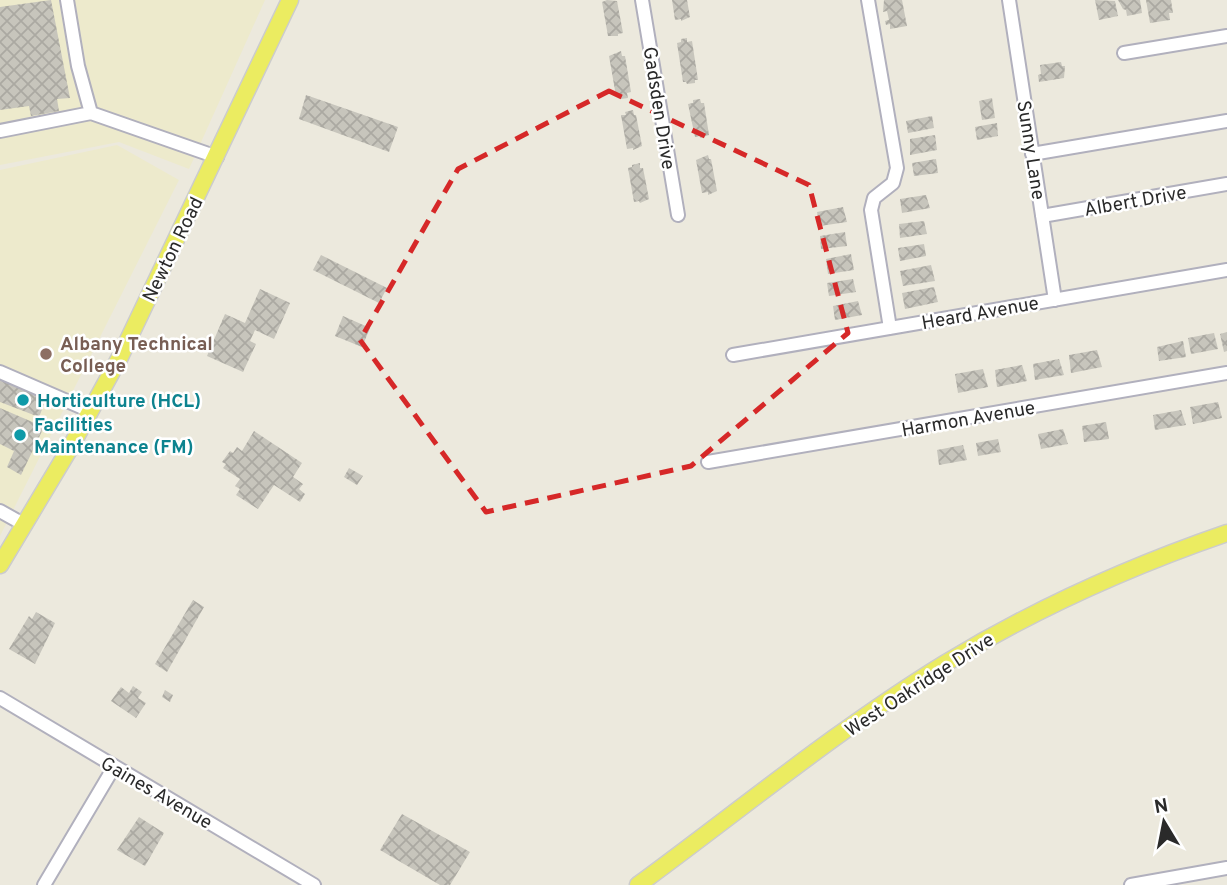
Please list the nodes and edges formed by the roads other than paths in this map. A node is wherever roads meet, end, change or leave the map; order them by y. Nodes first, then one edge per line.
1 (67, 0) edge
2 (290, 0) edge
3 (642, 0) edge
4 (868, 0) edge
5 (1009, 0) edge
6 (1227, 36) edge
7 (1124, 53) dead end
8 (91, 113) junction
9 (1227, 121) edge
10 (0, 131) edge
11 (1032, 155) junction
12 (217, 156) junction
13 (1227, 184) edge
14 (678, 215) dead end
15 (1042, 216) junction
16 (1227, 270) edge
17 (1055, 300) junction
18 (890, 328) junction
19 (733, 355) dead end
20 (0, 372) edge
21 (1227, 373) edge
22 (90, 411) junction
23 (708, 462) dead end
24 (0, 511) edge
25 (25, 525) junction
26 (1227, 533) edge
27 (0, 565) edge
28 (0, 698) edge
29 (114, 767) junction
30 (1227, 867) edge
31 (44, 885) edge
32 (314, 885) edge
33 (638, 885) edge
34 (1131, 885) edge

1 - 8 street
2 - 12 main road, Newton Road
3 - 14 street, Gadsden Drive
4 - 18 street
5 - 11 street, Sunny Lane
6 - 7 street
8 - 10 street
8 - 12 street
9 - 11 street
11 - 15 street, Sunny Lane
12 - 22 main road, Newton Road
13 - 15 street, Albert Drive
15 - 17 street, Sunny Lane
16 - 17 street, Heard Avenue
17 - 18 street, Heard Avenue
18 - 19 street, Heard Avenue
20 - 22 street
21 - 23 street, Harmon Avenue
22 - 25 main road, Newton Road
24 - 25 street
25 - 27 main road, Newton Road
26 - 33 main road, West Oakridge Drive
28 - 29 street, Gaines Avenue
29 - 31 street
29 - 32 street, Gaines Avenue
30 - 34 street

